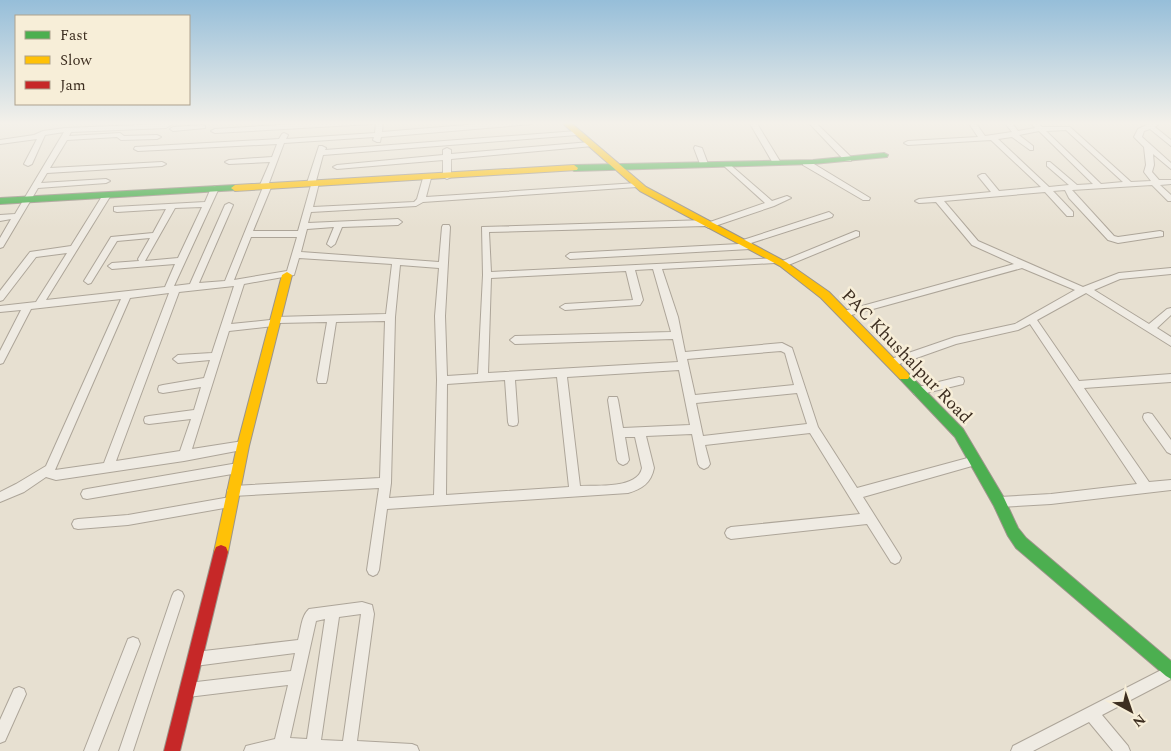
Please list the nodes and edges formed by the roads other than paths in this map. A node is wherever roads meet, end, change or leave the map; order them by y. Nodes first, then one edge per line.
1 (31, 157) edge
2 (52, 157) edge
3 (319, 157) edge
4 (338, 157) edge
5 (375, 157) edge
6 (447, 157) joint
7 (605, 157) edge
8 (701, 157) edge
9 (773, 157) edge
10 (866, 157) edge
11 (1014, 157) edge
12 (1069, 157) edge
13 (1100, 157) edge
14 (1148, 157) edge
15 (1160, 157) edge
16 (275, 159) joint
17 (848, 159) joint
18 (228, 162) dead end
19 (806, 162) junction
20 (374, 163) junction
21 (777, 163) junction
22 (28, 164) dead end
23 (162, 164) dead end
24 (704, 164) junction
25 (727, 164) junction
26 (1050, 164) dead end
27 (615, 166) junction
28 (337, 167) junction
29 (1171, 167) edge
30 (45, 171) junction
31 (982, 176) dead end
32 (447, 177) junction
33 (427, 178) junction
34 (106, 181) dead end
35 (333, 182) junction
36 (1171, 182) edge
37 (313, 183) junction
38 (1155, 183) junction
39 (1129, 184) junction
40 (266, 185) junction
41 (638, 185) junction
42 (36, 186) junction
43 (1099, 186) junction
44 (215, 188) junction
45 (1071, 188) junction
46 (1047, 189) junction
47 (997, 194) junction
48 (107, 195) junction
49 (787, 198) dead end
50 (866, 198) dead end
51 (938, 199) junction
52 (1171, 199) edge
53 (29, 200) junction
54 (421, 200) junction
55 (0, 201) edge
56 (919, 201) dead end
57 (208, 204) junction
58 (771, 204) junction
59 (229, 205) dead end
60 (172, 206) junction
61 (117, 210) dead end
62 (308, 210) junction
63 (1070, 214) dead end
64 (829, 215) dead end
65 (18, 216) junction
66 (0, 218) edge
67 (398, 222) dead end
68 (708, 224) junction
69 (339, 225) junction
70 (446, 227) dead end
71 (303, 230) junction
72 (4, 233) edge
73 (248, 234) junction
74 (856, 234) dead end
75 (1160, 234) dead end
76 (156, 235) junction
77 (331, 244) dead end
78 (746, 244) junction
79 (0, 245) edge
80 (73, 250) junction
81 (297, 256) junction
82 (570, 256) dead end
83 (142, 259) dead end
84 (182, 261) junction
85 (779, 262) junction
86 (396, 263) junction
87 (442, 265) junction
88 (1023, 265) junction
89 (112, 266) dead end
90 (657, 267) junction
91 (630, 269) junction
92 (1171, 271) edge
93 (287, 275) junction
94 (486, 276) junction
95 (88, 281) dead end
96 (240, 282) junction
97 (228, 284) junction
98 (193, 288) junction
99 (171, 290) junction
100 (1085, 290) junction
101 (127, 295) junction
102 (1, 296) edge
103 (40, 305) junction
104 (28, 306) junction
105 (565, 308) dead end
106 (0, 309) edge
107 (1170, 311) edge
108 (844, 314) junction
109 (390, 317) junction
110 (332, 319) junction
111 (1031, 319) junction
112 (274, 322) junction
113 (225, 328) junction
114 (1150, 329) junction
115 (677, 335) junction
116 (516, 340) dead end
117 (1171, 342) edge
118 (216, 356) junction
119 (178, 359) dead end
120 (0, 360) edge
121 (682, 361) junction
122 (891, 363) junction
123 (562, 373) junction
124 (510, 376) junction
125 (483, 377) junction
126 (1171, 378) edge
127 (322, 380) dead end
128 (442, 380) junction
129 (959, 381) dead end
130 (208, 382) junction
131 (1076, 384) junction
132 (801, 388) junction
133 (163, 389) dead end
134 (918, 391) junction
135 (613, 400) dead end
136 (690, 400) junction
137 (197, 414) junction
138 (1148, 417) dead end
139 (150, 420) dead end
140 (513, 422) dead end
141 (813, 428) junction
142 (696, 429) junction
143 (640, 433) junction
144 (618, 434) junction
145 (699, 441) junction
146 (243, 446) junction
147 (1171, 449) edge
148 (184, 456) junction
149 (623, 460) dead end
150 (975, 461) junction
151 (704, 464) dead end
152 (108, 467) junction
153 (238, 468) junction
154 (48, 470) junction
155 (385, 483) junction
156 (1171, 485) edge
157 (1146, 487) junction
158 (575, 491) junction
159 (87, 494) dead end
160 (855, 494) junction
161 (0, 497) edge
162 (440, 500) junction
163 (999, 502) junction
164 (230, 503) junction
165 (382, 504) junction
166 (870, 518) junction
167 (78, 524) dead end
168 (731, 533) dead end
169 (895, 558) dead end
170 (373, 570) dead end
171 (178, 596) dead end
172 (333, 612) junction
173 (133, 644) dead end
174 (302, 646) junction
175 (195, 659) junction
176 (1171, 672) edge
177 (295, 678) junction
178 (188, 690) junction
179 (19, 694) dead end
180 (1091, 714) junction
181 (0, 736) edge
182 (281, 745) junction
183 (311, 748) edge
184 (349, 748) junction
185 (386, 750) edge
186 (91, 751) edge
187 (126, 751) edge
188 (172, 751) edge
189 (251, 751) edge
190 (412, 751) edge
191 (1018, 751) edge
192 (1123, 751) edge

1 - 22 street
2 - 30 street
3 - 37 street
4 - 28 street
5 - 20 street
6 - 20 street
6 - 32 street
7 - 27 street, PAC Khushalpur Road
8 - 24 street
9 - 21 street
10 - 17 street
11 - 46 street
12 - 43 street
13 - 39 street
14 - 38 street
15 - 29 street
16 - 18 street
16 - 40 street
17 - 19 street
19 - 21 street
19 - 50 street
20 - 28 street
21 - 25 street
23 - 30 street
24 - 25 street
24 - 27 street
25 - 58 street
26 - 45 street
27 - 32 street
27 - 41 street, PAC Khushalpur Road
28 - 35 street
30 - 42 street
31 - 47 street
32 - 33 street
33 - 35 street
33 - 54 street
34 - 42 street
35 - 37 street
36 - 38 street
37 - 40 street
37 - 62 street
38 - 39 street
38 - 52 street
39 - 43 street
40 - 44 street
40 - 73 street
41 - 54 street
41 - 68 street, PAC Khushalpur Road
42 - 53 street
43 - 45 street
44 - 48 street
44 - 57 street
45 - 46 street
45 - 75 street
46 - 47 street
46 - 63 street
47 - 51 street
48 - 53 street
48 - 80 street
49 - 58 street
51 - 56 street
51 - 88 street
53 - 55 street
53 - 65 street
54 - 62 street
57 - 60 street
57 - 84 street
58 - 68 street
59 - 98 street
60 - 61 street
60 - 76 street
62 - 71 street
64 - 78 street
65 - 66 street
65 - 72 street
67 - 69 street
68 - 78 street, PAC Khushalpur Road
68 - 94 street
69 - 71 street
69 - 77 street
70 - 87 street
71 - 73 street
71 - 81 street
72 - 79 street
73 - 97 street
74 - 85 street
76 - 83 street
76 - 95 street
78 - 82 street
78 - 85 street, PAC Khushalpur Road
80 - 102 street
80 - 103 street
81 - 86 street
81 - 93 street
84 - 89 street
84 - 99 street
85 - 90 street
85 - 108 street, PAC Khushalpur Road
86 - 87 street
86 - 109 street
87 - 128 street
88 - 100 street
88 - 108 street
90 - 91 street
90 - 115 street
91 - 94 street
91 - 105 street
92 - 100 street
93 - 96 street
93 - 112 street
94 - 125 street
96 - 97 street
96 - 113 street
97 - 98 street
98 - 99 street
99 - 101 street
99 - 152 street
100 - 111 street
100 - 114 street
101 - 103 street
101 - 154 street
103 - 104 street
104 - 106 street
104 - 120 street
107 - 114 street
108 - 122 street, PAC Khushalpur Road
109 - 110 street
109 - 155 street
110 - 112 street
110 - 127 street
111 - 122 street
111 - 131 street
112 - 113 street
112 - 146 street
113 - 118 street
114 - 117 street
115 - 116 street
115 - 121 street
118 - 119 street
118 - 130 street
121 - 123 street
121 - 132 street
121 - 136 street
122 - 134 street, PAC Khushalpur Road
123 - 124 street
123 - 158 street
124 - 125 street
124 - 140 street
125 - 128 street
126 - 131 street
128 - 162 street
129 - 134 street
130 - 133 street
130 - 137 street
131 - 157 street
132 - 136 street
132 - 141 street
134 - 150 street, PAC Khushalpur Road
135 - 144 street
136 - 142 street
137 - 139 street
137 - 148 street
138 - 147 street
141 - 145 street
141 - 160 street
142 - 143 street
142 - 145 street
143 - 144 street
143 - 158 street
144 - 149 street
145 - 151 street
146 - 148 street
146 - 153 street
148 - 152 street
150 - 160 street
150 - 163 street, PAC Khushalpur Road
152 - 154 street
153 - 159 street
153 - 164 street
154 - 161 street
155 - 164 street
155 - 165 street
156 - 157 street
157 - 163 street
158 - 162 street
160 - 166 street
162 - 165 street
163 - 176 street, PAC Khushalpur Road
164 - 167 street
164 - 175 street
165 - 170 street
166 - 168 street
166 - 169 street
171 - 187 street
172 - 174 street
172 - 183 street
172 - 184 street
173 - 186 street
174 - 175 street
174 - 177 street
175 - 178 street
176 - 180 street
177 - 178 street
177 - 182 street
178 - 188 street
179 - 181 street
180 - 191 street
180 - 192 street
182 - 183 street
182 - 189 street
183 - 184 street
184 - 185 street
185 - 190 street

